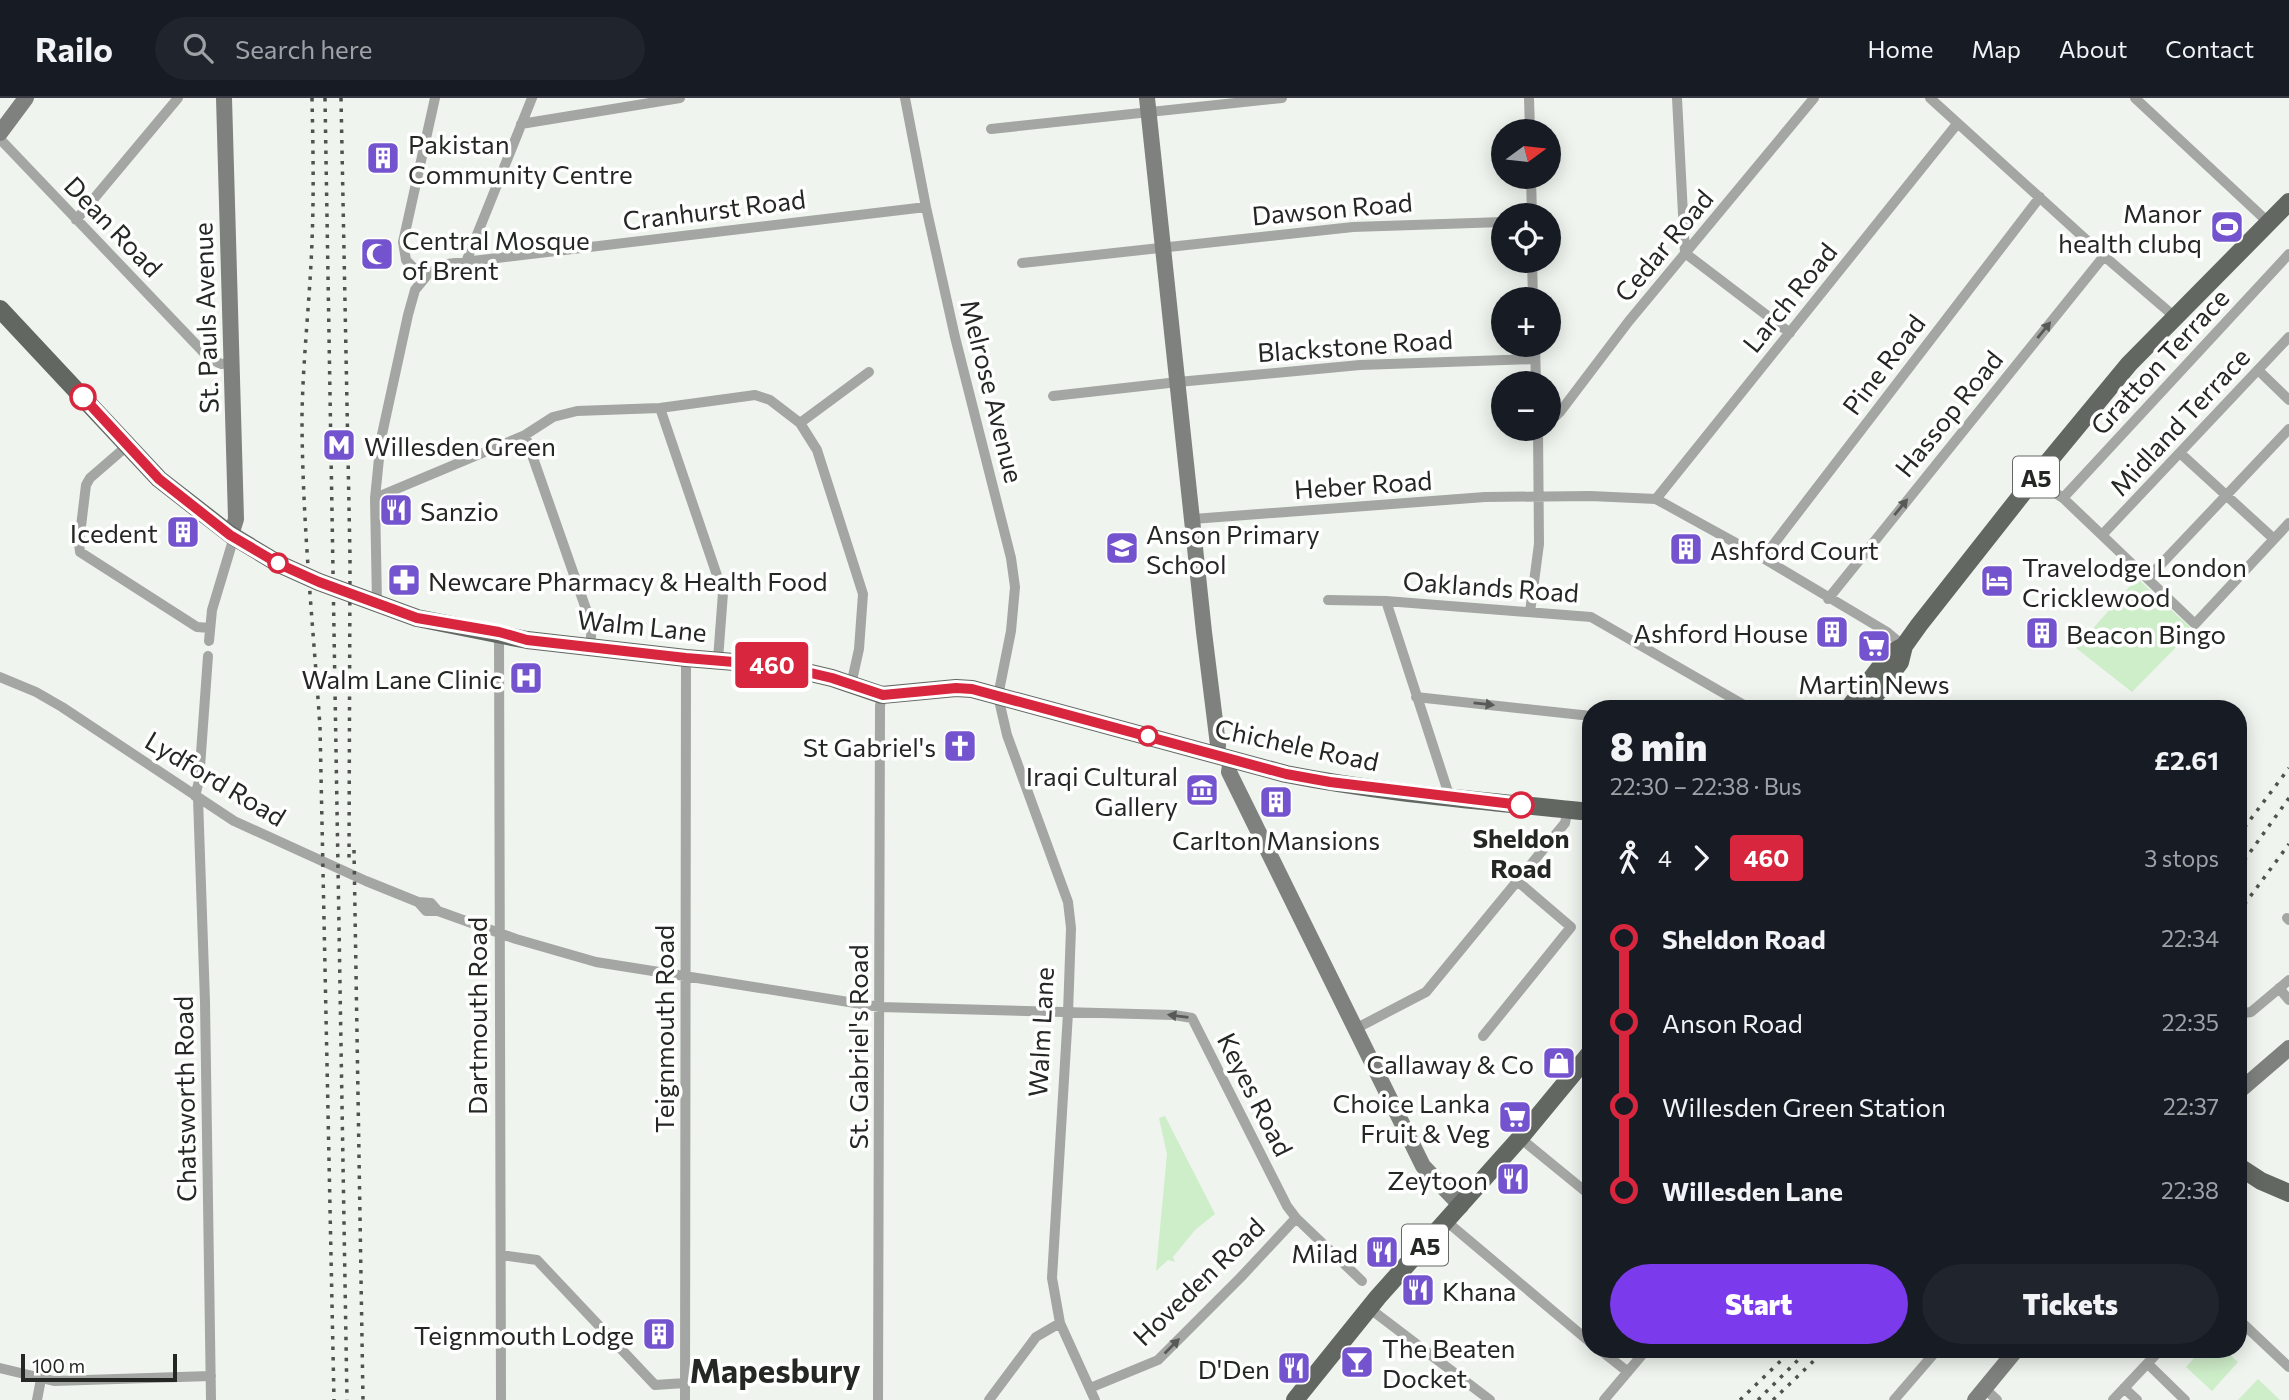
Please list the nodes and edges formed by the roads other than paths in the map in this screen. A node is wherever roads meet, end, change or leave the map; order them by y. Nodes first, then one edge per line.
1 (26, 98) edge
2 (178, 98) edge
3 (224, 98) edge
4 (435, 98) edge
5 (532, 98) edge
6 (680, 98) edge
7 (905, 98) edge
8 (1282, 98) edge
9 (1529, 98) edge
10 (1677, 98) edge
11 (1814, 98) edge
12 (1930, 98) edge
13 (2135, 98) edge
14 (1148, 105) edge
15 (1530, 119) edge
16 (522, 124) junction
17 (1958, 124) junction
18 (991, 129) dead end
19 (0, 133) edge
20 (0, 139) edge
21 (2040, 197) junction
22 (2289, 202) edge
23 (926, 206) junction
24 (76, 220) junction
25 (1491, 222) edge
26 (2268, 222) junction
27 (1164, 246) junction
28 (1685, 253) junction
29 (2289, 254) edge
30 (2104, 256) junction
31 (466, 262) junction
32 (1022, 263) dead end
33 (423, 278) junction
34 (1, 310) edge
35 (2175, 317) junction
36 (1790, 333) junction
37 (2289, 337) edge
38 (1535, 359) joint
39 (231, 363) junction
40 (2258, 370) junction
41 (1536, 371) edge
42 (869, 372) dead end
43 (1178, 382) junction
44 (1053, 396) dead end
45 (2289, 400) edge
46 (660, 408) junction
47 (1561, 411) edge
48 (800, 424) junction
49 (2289, 429) edge
50 (524, 435) junction
51 (1538, 441) edge
52 (127, 446) junction
53 (2180, 453) junction
54 (2034, 479) junction
55 (2225, 495) junction
56 (375, 498) junction
57 (1538, 498) junction
58 (2063, 498) junction
59 (1656, 499) junction
60 (1192, 519) junction
61 (2289, 523) edge
62 (232, 536) junction
63 (2102, 536) junction
64 (2274, 539) junction
65 (1763, 558) junction
66 (2148, 578) junction
67 (1828, 599) junction
68 (1328, 600) dead end
69 (1386, 601) junction
70 (372, 602) junction
71 (1530, 612) junction
72 (210, 628) junction
73 (499, 632) junction
74 (209, 641) dead end
75 (590, 646) junction
76 (1905, 646) junction
77 (208, 656) dead end
78 (686, 658) junction
79 (718, 659) junction
80 (0, 677) edge
81 (850, 685) junction
82 (883, 695) junction
83 (998, 696) junction
84 (1416, 697) junction
85 (1739, 700) edge
86 (1856, 700) edge
87 (1872, 700) edge
88 (1582, 715) edge
89 (1224, 757) junction
90 (197, 797) junction
91 (1450, 798) junction
92 (1568, 809) junction
93 (1582, 811) edge
94 (1516, 880) junction
95 (498, 932) junction
96 (685, 978) junction
97 (2289, 980) edge
98 (2279, 988) junction
99 (2289, 1000) edge
100 (880, 1007) junction
101 (1068, 1013) junction
102 (2247, 1013) edge
103 (1355, 1029) junction
104 (1483, 1036) dead end
105 (2289, 1048) edge
106 (1582, 1070) edge
107 (2247, 1084) edge
108 (1520, 1138) junction
109 (2247, 1172) edge
110 (1582, 1189) edge
111 (2289, 1194) edge
112 (1461, 1206) junction
113 (1296, 1218) junction
114 (1446, 1221) junction
115 (501, 1255) junction
116 (1362, 1281) dead end
117 (1369, 1308) junction
118 (1060, 1323) junction
119 (2247, 1327) edge
120 (1582, 1335) edge
121 (1610, 1358) edge
122 (1640, 1358) edge
123 (1930, 1358) edge
124 (2009, 1358) edge
125 (2153, 1358) edge
126 (2148, 1364) junction
127 (2289, 1367) edge
128 (0, 1368) edge
129 (1628, 1372) junction
130 (211, 1376) junction
131 (41, 1379) junction
132 (685, 1383) junction
133 (1090, 1388) junction
134 (2124, 1388) junction
135 (1986, 1396) edge
136 (37, 1400) edge
137 (211, 1400) edge
138 (501, 1400) edge
139 (685, 1400) edge
140 (878, 1400) edge
141 (989, 1400) edge
142 (1095, 1400) edge
143 (1295, 1400) edge
144 (1490, 1400) edge
145 (1604, 1400) edge
146 (1894, 1400) edge
147 (2113, 1400) edge
148 (2137, 1400) edge
149 (2185, 1400) edge

1 - 19 street
2 - 24 street
3 - 39 street, St. Pauls Avenue
4 - 33 street
5 - 16 street
6 - 16 street
7 - 23 street, Melrose Avenue
8 - 14 street
9 - 15 street
10 - 28 street
11 - 28 street, Cedar Road
12 - 17 street
13 - 26 street
14 - 18 street
14 - 27 street
16 - 31 street
17 - 21 street
17 - 36 street, Larch Road
20 - 24 street, Dean Road
21 - 30 street
21 - 65 street, Pine Road
22 - 26 main road, A5
23 - 31 street, Cranhurst Road
23 - 83 street, Melrose Avenue
24 - 39 street, Dean Road
25 - 27 street, Dawson Road
26 - 35 main road, A5
27 - 32 street, Dawson Road
27 - 43 street
28 - 36 street
28 - 47 street, Cedar Road
29 - 58 street, Gratton Terrace
30 - 35 street
67 -> 30 street, Hassop Road
31 - 33 street, Cranhurst Road
33 - 56 street
34 - 52 main road, Walm Lane
35 - 54 main road, A5
36 - 59 street, Larch Road
37 - 40 street, Midland Terrace
38 - 41 street
38 - 43 street, Blackstone Road
39 - 62 street, St. Pauls Avenue
40 - 45 street
40 - 53 street, Midland Terrace
42 - 48 street
43 - 44 street, Blackstone Road
43 - 60 street
46 - 48 street
46 - 50 street
46 - 79 street
48 - 81 street
49 - 55 street
50 - 56 street
50 - 75 street
51 - 57 street
52 - 62 main road, Walm Lane
52 - 72 street
53 - 55 street
53 - 63 street, Midland Terrace
54 - 58 street
54 - 76 main road, A5
55 - 64 street
55 - 66 street
56 - 70 street
57 - 59 street, Heber Road
57 - 60 street, Heber Road
57 - 71 street
58 - 63 street
59 - 65 street
60 - 89 street
61 - 64 street
62 - 70 main road, Walm Lane
62 - 72 street
63 - 66 street
64 - 66 street
65 - 67 street
67 - 76 street
68 - 69 street, Oaklands Road
69 - 71 street, Oaklands Road
69 - 84 street
70 - 73 main road, Walm Lane
71 - 85 street, Oaklands Road
72 - 74 street
73 - 75 main road, Walm Lane
73 - 95 street, Dartmouth Road
75 - 78 main road, Walm Lane
76 - 86 main road, A5
76 - 87 main road, A5
77 - 90 street, Chatsworth Road
78 - 79 main road, Walm Lane
78 - 96 street, Teignmouth Road
79 - 81 main road, Walm Lane
80 - 90 street, Lydford Road
81 - 82 main road, Walm Lane
82 - 83 main road, Walm Lane
82 - 100 street, St. Gabriel's Road
83 - 89 main road, Chichele Road
83 - 101 street, Walm Lane
84 -> 88 street
84 - 91 street
89 - 91 main road, Chichele Road
89 - 103 street
90 - 95 street, Lydford Road
90 - 130 street, Chatsworth Road
91 - 92 main road, Chichele Road
92 - 93 main road, Chichele Road
92 - 94 street
94 - 103 street
94 - 104 street
95 - 96 street, Lydford Road
95 - 115 street, Dartmouth Road
96 - 100 street, Lydford Road
96 - 132 street, Teignmouth Road
97 - 98 street
98 - 99 street
98 - 102 street
100 - 101 street, Lydford Road
100 - 140 street, St. Gabriel's Road
113 -> 101 street, Keyes Road
101 - 118 street, Walm Lane
103 - 112 street
105 - 107 street
106 - 108 main road, A5
108 - 110 street
108 - 112 main road, A5
109 - 111 main road
112 - 114 main road, A5
113 - 116 street, Keyes Road
133 -> 113 street, Hoveden Road
114 - 117 main road, A5
114 - 120 street
115 - 132 street
115 - 138 street, Dartmouth Road
117 - 143 main road, A5
117 - 144 street
118 - 133 street, Walm Lane
118 - 141 street
119 - 127 street
121 - 129 street
122 - 129 street
123 - 146 street
124 - 135 street
125 - 126 street
126 - 134 street
126 - 149 street
128 - 131 street
129 - 145 street
130 - 131 street
130 - 137 street, Chatsworth Road
131 - 136 street
132 - 139 street, Teignmouth Road
133 - 142 street, Walm Lane
134 - 147 street
134 - 148 street

